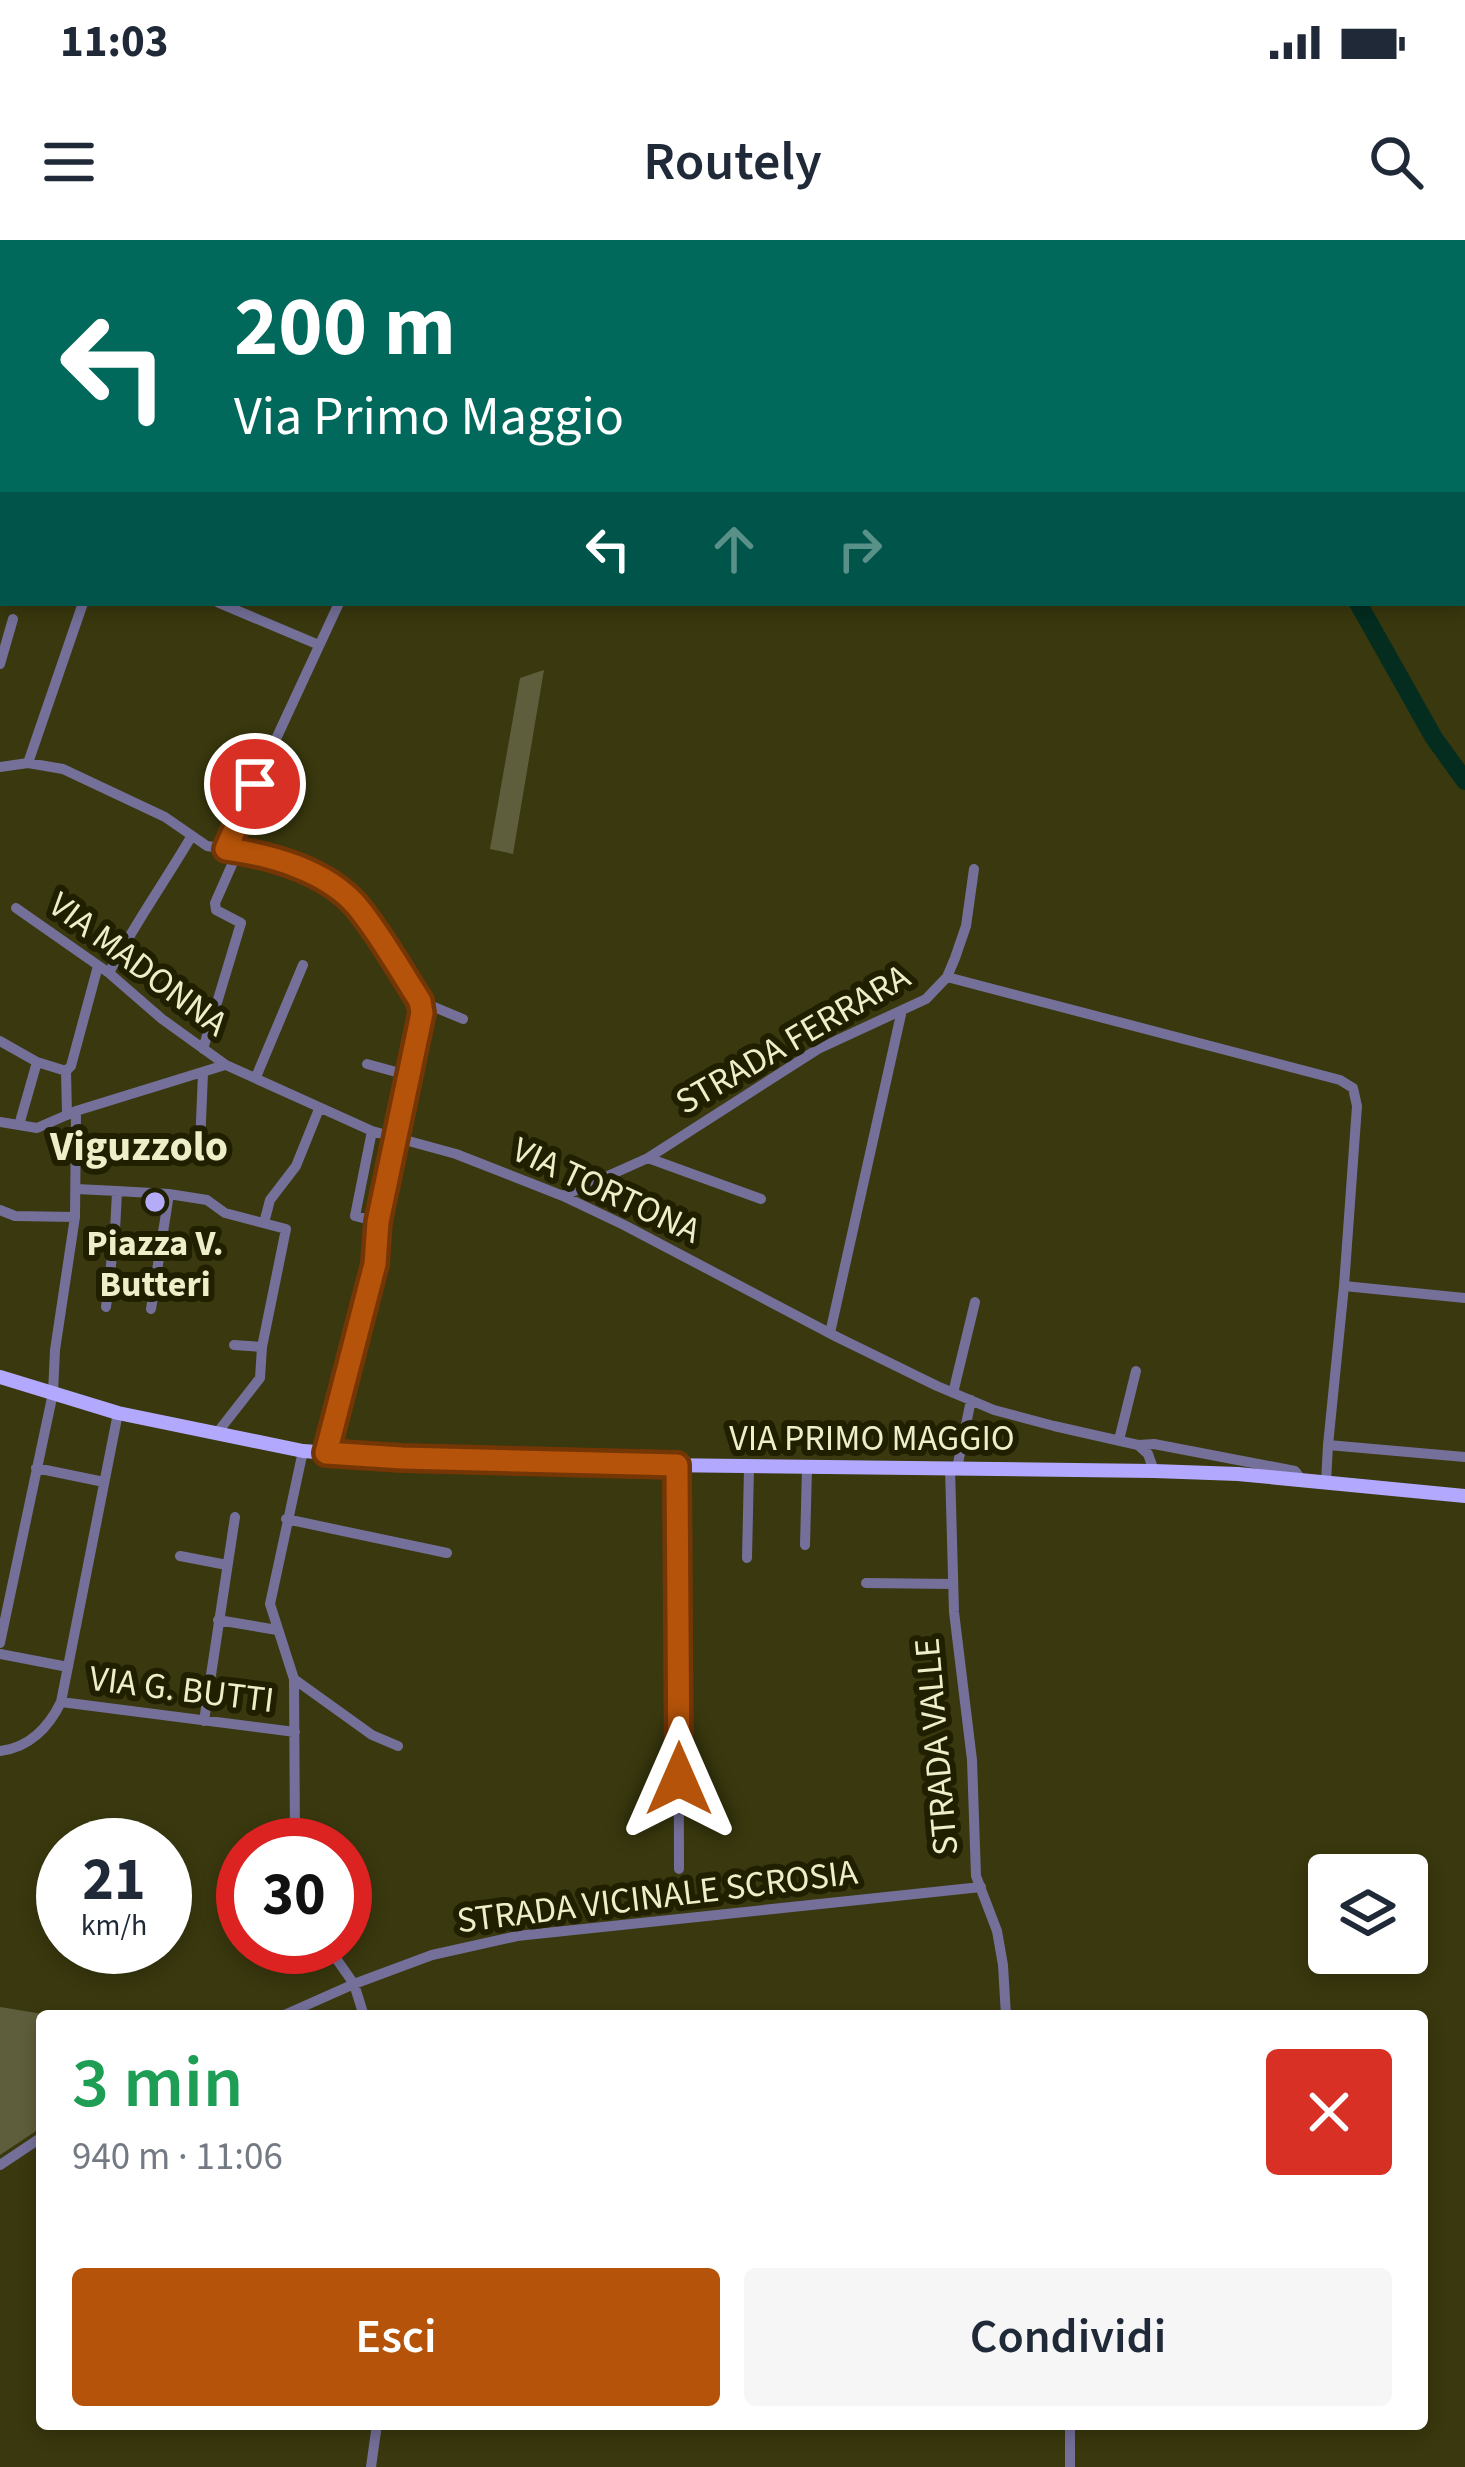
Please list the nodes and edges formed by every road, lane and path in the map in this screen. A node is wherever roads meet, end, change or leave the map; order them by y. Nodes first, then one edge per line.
1 (82, 606) edge
2 (226, 606) edge
3 (338, 606) edge
4 (13, 620) dead end
5 (319, 645) junction
6 (0, 664) edge
7 (28, 763) junction
8 (0, 767) edge
9 (191, 836) junction
10 (232, 850) junction
11 (974, 869) dead end
12 (16, 908) dead end
13 (303, 965) dead end
14 (104, 970) junction
15 (947, 977) junction
16 (420, 1001) junction
17 (902, 1010) junction
18 (463, 1019) dead end
19 (0, 1041) edge
20 (203, 1049) junction
21 (38, 1062) junction
22 (367, 1064) dead end
23 (226, 1065) junction
24 (66, 1070) junction
25 (202, 1072) junction
26 (407, 1075) junction
27 (256, 1077) junction
28 (319, 1109) junction
29 (71, 1113) junction
30 (0, 1122) edge
31 (19, 1125) junction
32 (372, 1131) junction
33 (395, 1137) junction
34 (200, 1145) dead end
35 (648, 1158) junction
36 (76, 1189) junction
37 (169, 1194) junction
38 (117, 1196) junction
39 (563, 1196) junction
40 (761, 1199) dead end
41 (0, 1210) edge
42 (75, 1217) junction
43 (378, 1222) junction
44 (264, 1223) junction
45 (1343, 1286) junction
46 (1465, 1298) edge
47 (975, 1303) dead end
48 (106, 1307) dead end
49 (151, 1309) dead end
50 (830, 1334) junction
51 (234, 1345) dead end
52 (262, 1347) junction
53 (1136, 1371) dead end
54 (0, 1377) edge
55 (52, 1393) junction
56 (953, 1393) junction
57 (971, 1400) junction
58 (118, 1413) junction
59 (217, 1433) junction
60 (1118, 1440) junction
61 (1138, 1445) junction
62 (1328, 1445) junction
63 (302, 1451) junction
64 (326, 1453) junction
65 (1465, 1457) edge
66 (677, 1465) junction
67 (36, 1468) junction
68 (748, 1468) junction
69 (807, 1468) junction
70 (954, 1468) junction
71 (1154, 1471) junction
72 (1302, 1480) junction
73 (104, 1482) junction
74 (1326, 1482) junction
75 (1465, 1496) edge
76 (235, 1517) dead end
77 (286, 1519) junction
78 (805, 1545) dead end
79 (447, 1553) dead end
80 (180, 1556) dead end
81 (747, 1558) dead end
82 (227, 1564) junction
83 (866, 1583) dead end
84 (953, 1584) junction
85 (218, 1621) junction
86 (277, 1630) junction
87 (0, 1643) edge
88 (0, 1654) edge
89 (68, 1667) junction
90 (294, 1679) junction
91 (61, 1702) junction
92 (203, 1721) junction
93 (295, 1732) junction
94 (398, 1746) dead end
95 (0, 1751) edge
96 (295, 1818) edge
97 (680, 1868) dead end
98 (981, 1887) junction
99 (347, 1974) edge
100 (354, 1984) junction
101 (296, 2010) edge
102 (362, 2010) edge
103 (1006, 2010) edge
104 (36, 2141) edge
105 (0, 2165) edge
106 (376, 2430) edge
107 (1070, 2430) edge
108 (371, 2467) edge
109 (1070, 2467) edge

1 - 7 street
2 - 5 street
3 - 5 street
4 - 6 street
5 - 10 street
7 - 8 street
7 - 9 street
9 - 10 street
9 - 14 street
10 - 16 street
10 - 20 street
11 - 15 street, STRADA FERRARA
12 - 14 street, VIA MADONNA
13 - 27 street
14 - 20 street, VIA MADONNA
14 - 24 street
15 - 17 street, STRADA FERRARA
15 - 45 street
16 - 18 street
16 - 26 street
17 - 35 street, STRADA FERRARA
17 - 50 street
19 - 21 street
20 - 23 street, VIA MADONNA
21 - 24 street
21 - 31 street
22 - 26 street
23 - 25 street
23 - 27 street, VIA TORTONA
24 - 29 street
25 - 29 street
25 - 34 street
26 - 33 street
27 - 28 street, VIA TORTONA
28 - 32 street, VIA TORTONA
28 - 44 street
29 - 31 street
29 - 36 street
30 - 31 street
32 - 33 street, VIA TORTONA
32 - 43 street
33 - 39 street, VIA TORTONA
33 - 43 street
35 - 39 street, STRADA FERRARA
35 - 40 street
36 - 38 street
36 - 42 street
37 - 38 street
37 - 44 street
37 - 49 street
38 - 48 street
39 - 50 street, VIA TORTONA
41 - 42 street
42 - 55 street
43 - 64 street
44 - 52 street
45 - 46 street
45 - 62 street
47 - 56 street
50 - 56 street, VIA TORTONA
51 - 52 street
52 - 59 street
53 - 60 street
54 - 55 main road, VIA PRIMO MAGGIO
55 - 58 main road, VIA PRIMO MAGGIO
55 - 67 street
56 - 57 street, VIA TORTONA
57 - 60 street, VIA TORTONA
57 - 70 street, STRADA VALLE
58 - 59 main road, VIA PRIMO MAGGIO
58 - 73 street
59 - 63 main road, VIA PRIMO MAGGIO
60 - 61 street, VIA TORTONA
61 - 71 street
61 - 72 street, VIA TORTONA
62 - 65 street
62 - 74 street
63 - 64 main road, VIA PRIMO MAGGIO
63 - 77 street
64 - 66 main road, VIA PRIMO MAGGIO
66 - 68 main road, VIA PRIMO MAGGIO
66 - 97 street
67 - 73 street
67 - 87 street
68 - 69 main road, VIA PRIMO MAGGIO
68 - 81 street
69 - 70 main road, VIA PRIMO MAGGIO
69 - 78 street
70 - 71 main road, VIA PRIMO MAGGIO
70 - 84 street, STRADA VALLE
71 - 72 main road, VIA PRIMO MAGGIO
72 - 74 main road, VIA PRIMO MAGGIO
73 - 89 street
74 - 75 main road, VIA PRIMO MAGGIO
76 - 82 street
77 - 79 street
77 - 86 street
80 - 82 street
82 - 85 street
83 - 84 street
84 - 98 street, STRADA VALLE
85 - 86 street
85 - 92 street
86 - 90 street
88 - 89 street
89 - 91 street
90 - 93 street
90 - 94 street
91 - 92 street, VIA G. BUTTI
91 - 95 street
92 - 93 street, VIA G. BUTTI
93 - 96 street
98 - 100 street, STRADA VICINALE SCROSIA
98 - 103 street, STRADA VALLE
99 - 100 street
100 - 101 street, STRADA VICINALE SCROSIA
100 - 102 street
104 - 105 street
106 - 108 street
107 - 109 street

